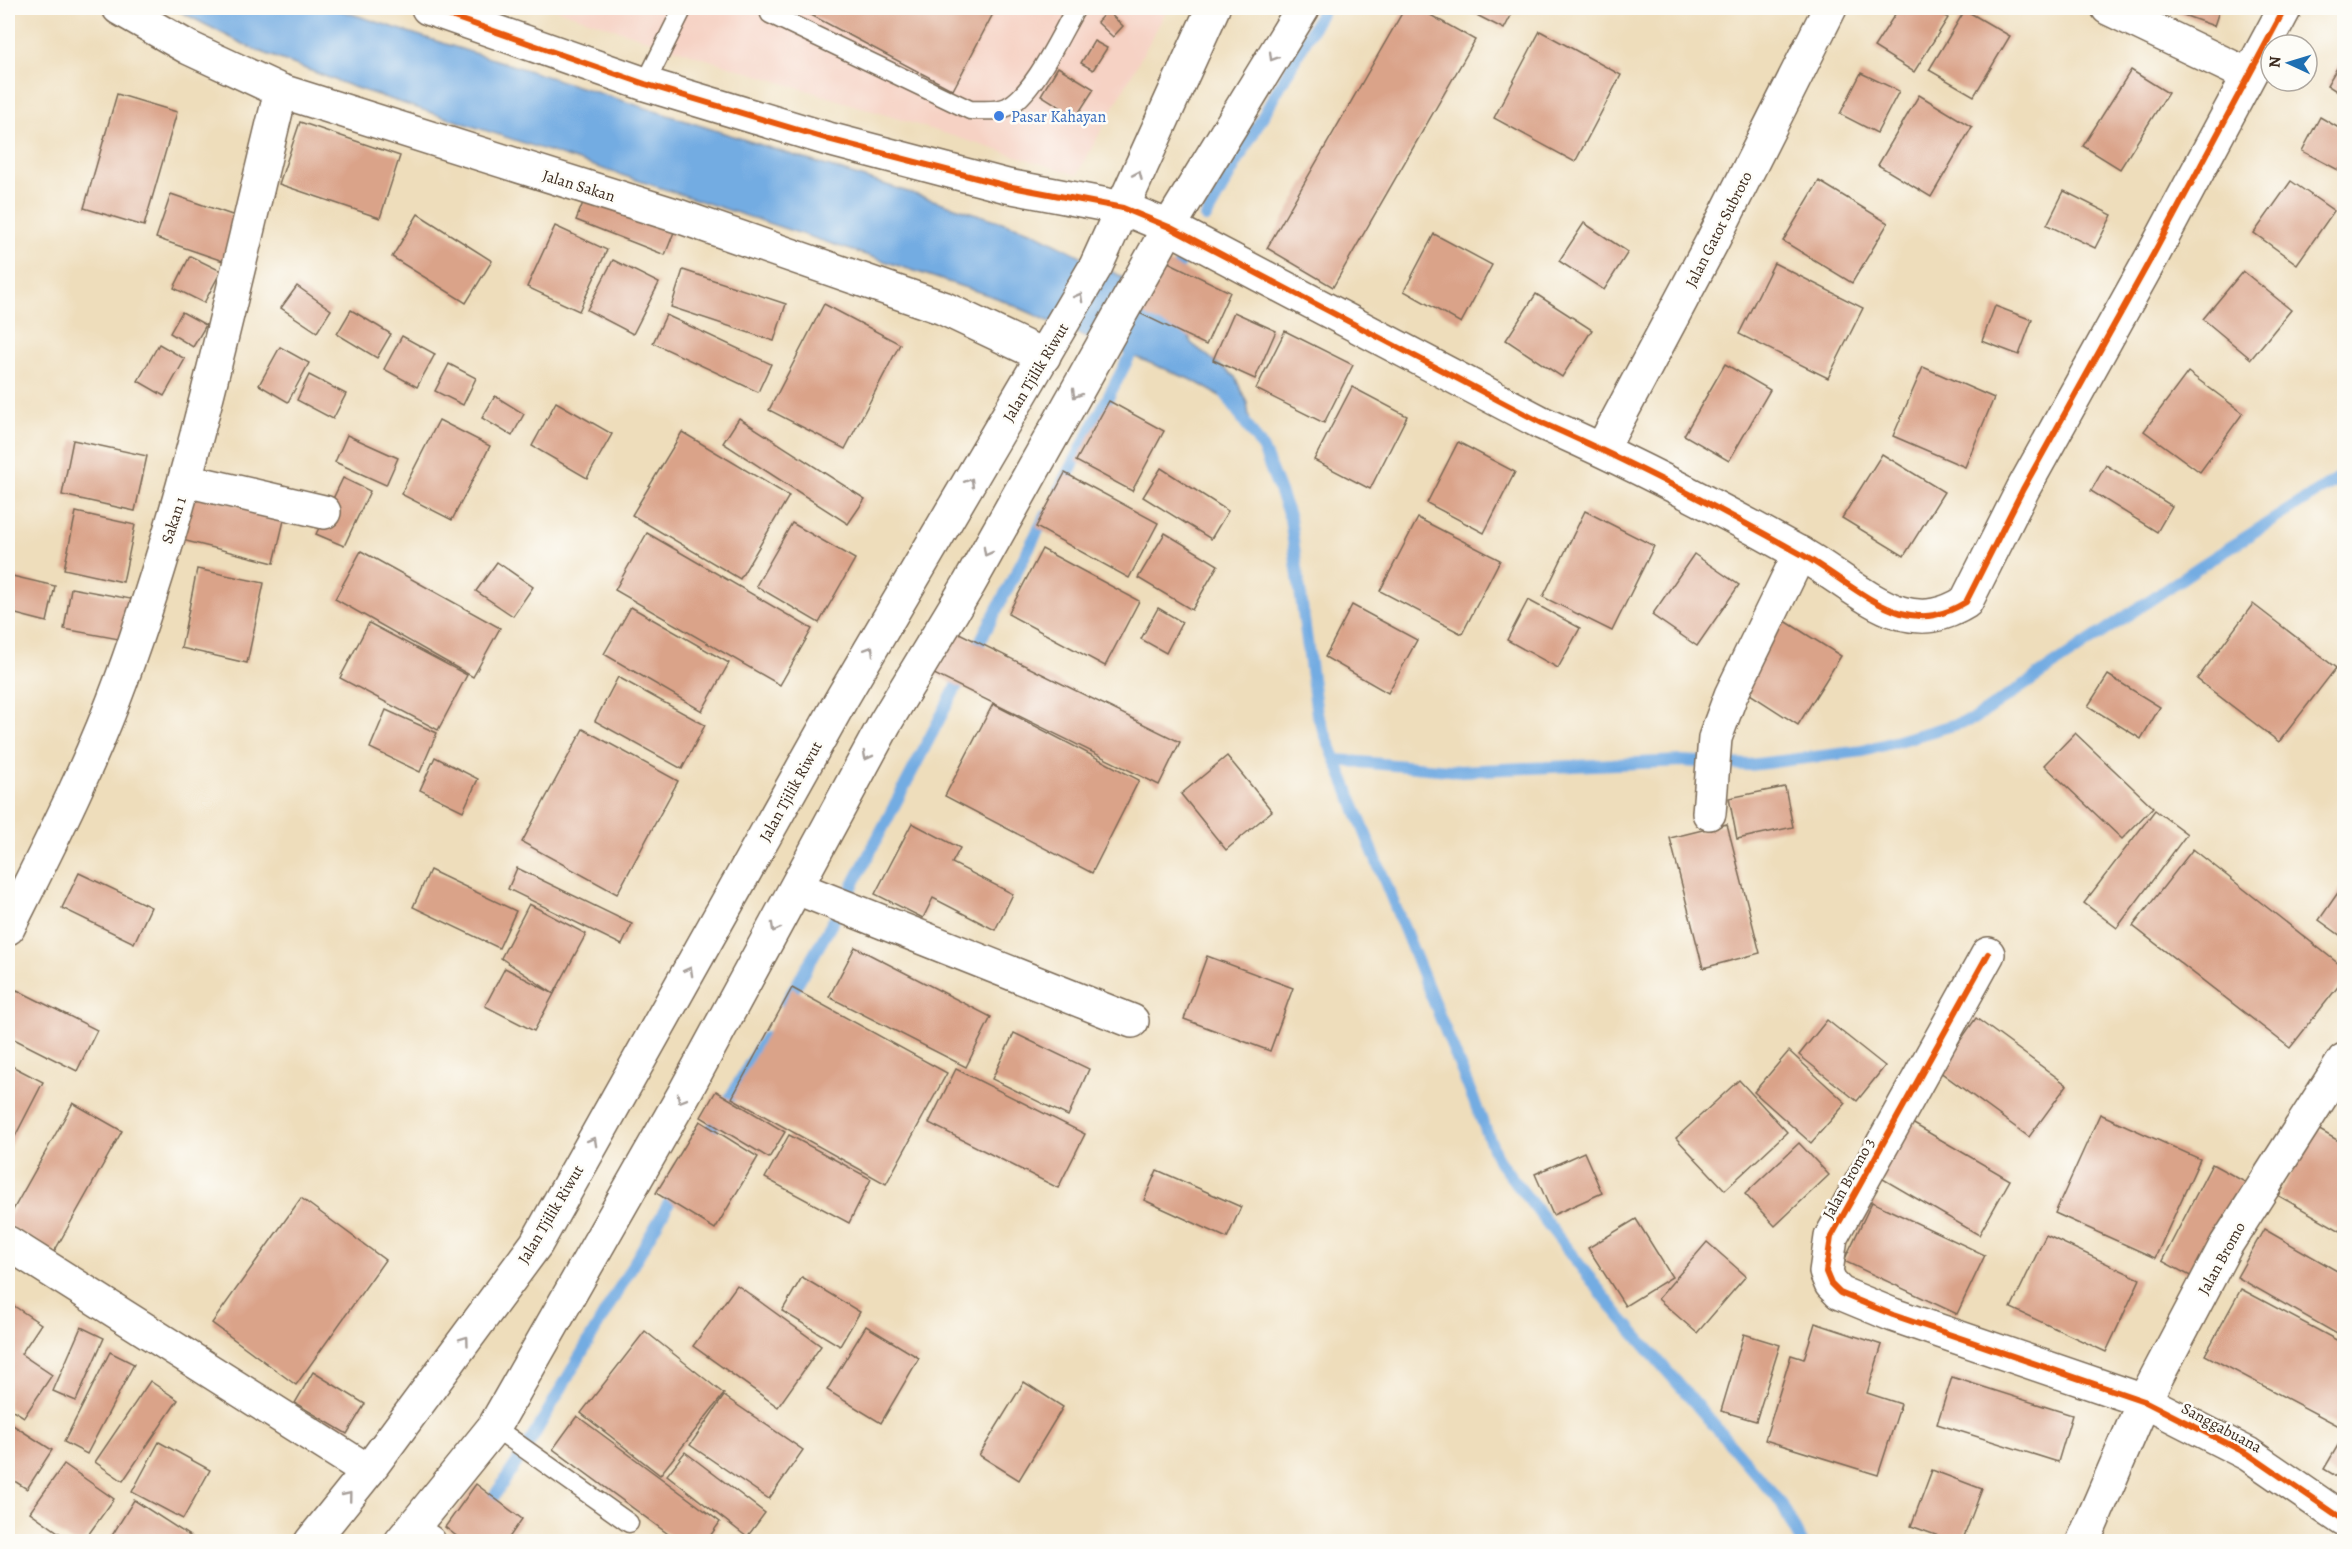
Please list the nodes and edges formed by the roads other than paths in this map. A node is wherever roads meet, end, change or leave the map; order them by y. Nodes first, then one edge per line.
1 (119, 8) edge
2 (428, 8) edge
3 (683, 8) edge
4 (1076, 8) edge
5 (1213, 8) edge
6 (1303, 8) edge
7 (1830, 8) edge
8 (2108, 8) edge
9 (2285, 8) edge
10 (770, 14) dead end
11 (2248, 75) junction
12 (645, 84) junction
13 (281, 92) junction
14 (1124, 208) junction
15 (1169, 227) junction
16 (1044, 356) junction
17 (1602, 449) junction
18 (185, 480) junction
19 (324, 512) dead end
20 (1800, 553) junction
21 (841, 700) junction
22 (885, 723) junction
23 (1709, 813) dead end
24 (797, 888) junction
25 (8, 928) edge
26 (1988, 954) dead end
27 (1132, 1021) dead end
28 (2344, 1060) edge
29 (8, 1243) edge
30 (2144, 1401) junction
31 (494, 1427) junction
32 (368, 1471) junction
33 (2344, 1520) edge
34 (629, 1523) dead end
35 (414, 1538) edge
36 (311, 1542) edge
37 (2083, 1542) edge

1 - 13 main road, Jalan Sakan
2 - 12 main road
3 - 12 lane
4 - 10 lane
14 -> 5 main road, Jalan Tjilik Riwut
6 -> 15 main road
7 - 17 main road, Jalan Gatot Subroto
8 - 11 main road
9 - 11 main road
11 - 20 main road
12 - 14 main road
13 - 16 main road, Jalan Sakan
13 - 18 main road, Sakan 1
14 - 15 main road
16 -> 14 main road, Jalan Tjilik Riwut
15 - 17 main road
15 -> 22 main road
21 -> 16 main road, Jalan Tjilik Riwut
17 - 20 main road
18 - 19 main road
18 - 25 main road, Sakan 1
20 - 23 main road
21 - 22 main road
32 -> 21 main road, Jalan Tjilik Riwut
22 -> 24 main road
24 - 27 main road
24 -> 31 main road
26 - 30 main road, Jalan Bromo 3
28 - 30 main road, Jalan Bromo
29 - 32 main road
30 - 33 main road, Sanggabuana
30 - 37 main road, Jalan Bromo
31 - 34 lane
31 - 35 main road
36 -> 32 main road, Jalan Tjilik Riwut

